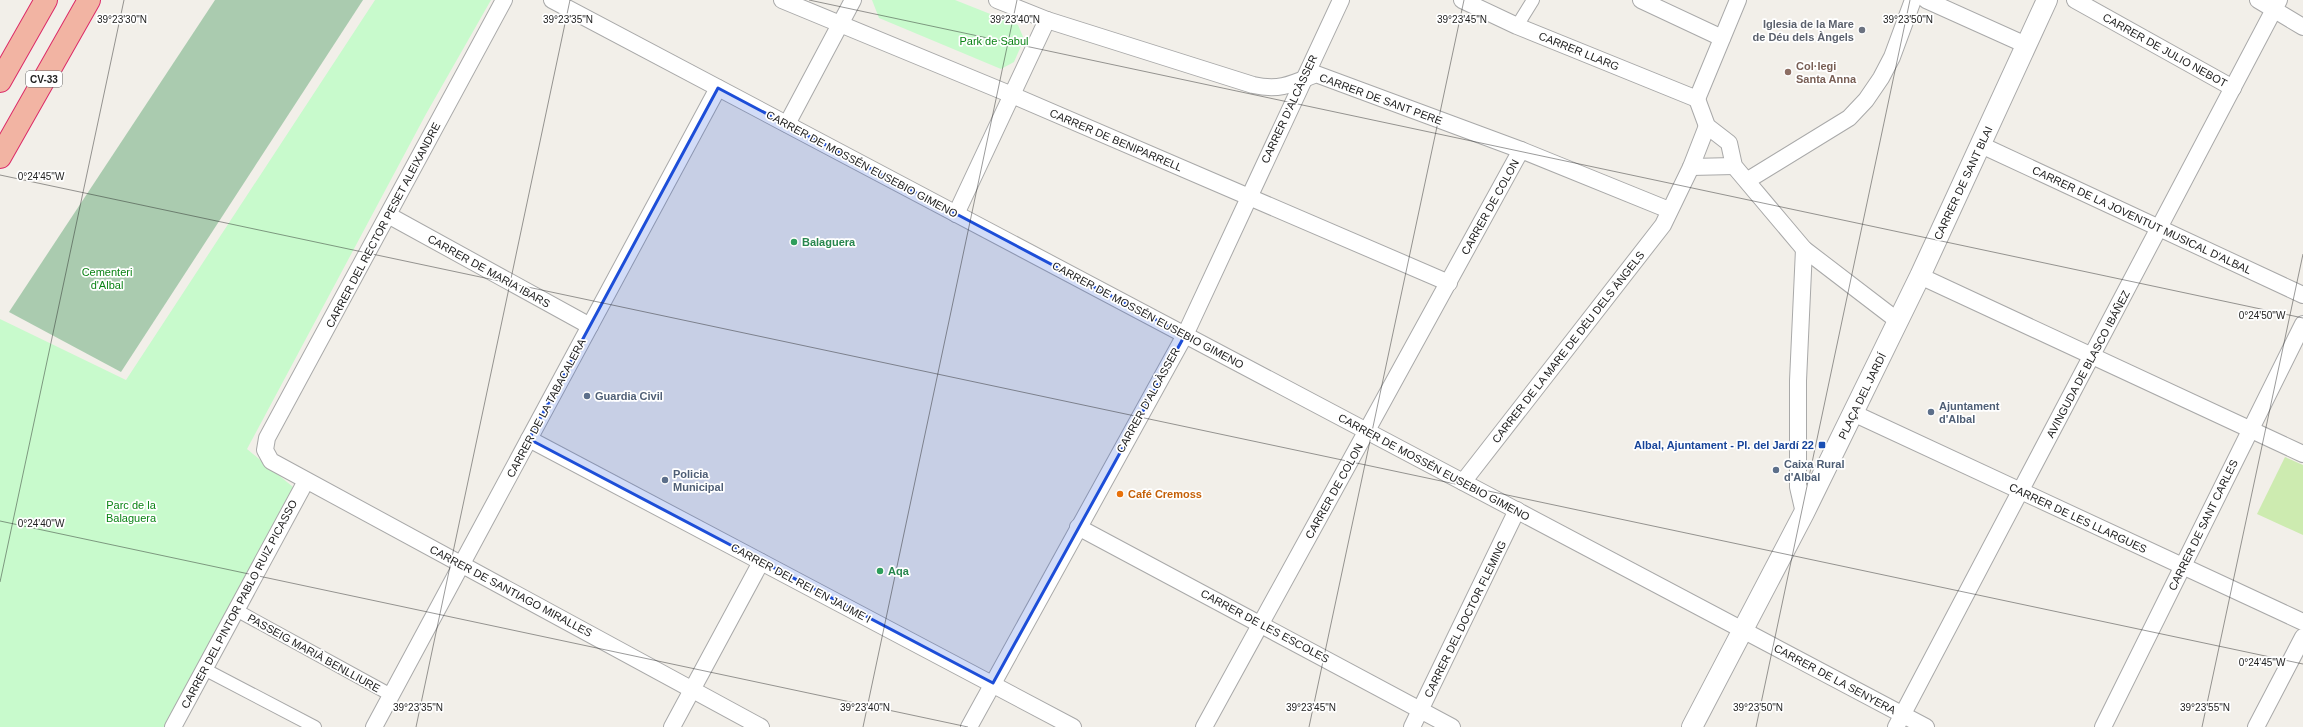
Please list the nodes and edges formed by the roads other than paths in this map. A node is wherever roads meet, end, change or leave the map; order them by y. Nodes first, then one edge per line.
1 (46, 0) edge
2 (88, 0) edge
3 (504, 0) edge
4 (552, 0) edge
5 (782, 0) edge
6 (853, 0) edge
7 (997, 0) edge
8 (1341, 0) edge
9 (1462, 0) edge
10 (1533, 0) edge
11 (1641, 0) edge
12 (1738, 0) edge
13 (1913, 0) edge
14 (1926, 0) edge
15 (2048, 0) edge
16 (2075, 0) edge
17 (2258, 0) edge
18 (2277, 5) edge
19 (1047, 20) junction
20 (840, 24) junction
21 (1517, 26) junction
22 (2303, 27) edge
23 (1722, 38) junction
24 (2026, 45) junction
25 (1302, 80) junction
26 (0, 81) edge
27 (718, 88) junction
28 (2233, 88) junction
29 (1012, 95) junction
30 (1697, 99) junction
31 (787, 124) junction
32 (1707, 126) junction
33 (1981, 145) junction
34 (1521, 150) junction
35 (0, 157) edge
36 (1734, 166) junction
37 (1692, 167) junction
38 (1748, 180) junction
39 (1248, 197) junction
40 (1669, 210) junction
41 (956, 214) junction
42 (388, 215) junction
43 (2160, 228) junction
44 (1804, 249) junction
45 (1920, 276) junction
46 (1448, 283) junction
47 (2303, 295) edge
48 (1898, 321) junction
49 (2303, 324) edge
50 (590, 326) junction
51 (1185, 335) junction
52 (2093, 356) junction
53 (1853, 413) junction
54 (2251, 429) junction
55 (1367, 431) junction
56 (529, 439) junction
57 (265, 450) joint
58 (2303, 454) edge
59 (306, 481) junction
60 (1463, 482) junction
61 (2021, 492) junction
62 (1517, 510) junction
63 (1804, 512) junction
64 (1078, 527) junction
65 (761, 562) junction
66 (462, 564) junction
67 (2184, 566) junction
68 (236, 610) junction
69 (2303, 622) edge
70 (1261, 624) junction
71 (1744, 630) junction
72 (2303, 637) edge
73 (204, 669) junction
74 (993, 683) junction
75 (693, 689) junction
76 (391, 695) junction
77 (1421, 711) junction
78 (1899, 721) edge
79 (173, 727) edge
80 (315, 727) edge
81 (374, 727) edge
82 (672, 727) edge
83 (761, 727) edge
84 (969, 727) edge
85 (1073, 727) edge
86 (1204, 727) edge
87 (1412, 727) edge
88 (1452, 727) edge
89 (1692, 727) edge
90 (1926, 727) edge
91 (2103, 727) edge
92 (2256, 727) edge

1 - 26 highway
2 - 35 highway, CV-33
3 - 42 street, CARRER DEL RECTOR PESET ALEIXANDRE
4 - 27 street, CARRER DE MOSSÉN EUSEBIO GIMENO
5 - 20 street, CARRER DE BENIPARRELL
6 - 20 street
7 - 19 street, CARRER DE SANT PERE
8 - 25 street, CARRER D'ALCÀSSER
9 - 21 street, CARRER LLARG
10 - 21 street
11 - 23 street
12 - 23 street
13 - 38 street
14 - 24 street
15 - 24 street, CARRER DE SANT BLAI
16 - 28 street, CARRER DE JULIO NEBOT
17 - 18 street
18 - 22 street
18 - 28 street, AVINGUDA DE BLASCO IBÁÑEZ
19 - 25 street, CARRER DE SANT PERE
19 - 29 street
20 - 29 street, CARRER DE BENIPARRELL
20 - 31 street
21 - 30 street, CARRER LLARG
23 - 30 street
24 - 33 street, CARRER DE SANT BLAI
25 - 34 street, CARRER DE SANT PERE
25 - 39 street, CARRER D'ALCÀSSER
27 - 31 street, CARRER DE MOSSÉN EUSEBIO GIMENO
27 - 50 street, CARRER DE LA TABACALERA
28 - 43 street, AVINGUDA DE BLASCO IBÁÑEZ
29 - 39 street, CARRER DE BENIPARRELL
29 - 41 street
30 - 32 street
31 - 41 street, CARRER DE MOSSÉN EUSEBIO GIMENO
32 - 36 street
32 - 37 street, CARRER DE LA MARE DE DÉU DELS ÀNGELS
33 - 43 street, CARRER DE LA JOVENTUT MUSICAL D'ALBAL
33 - 45 street, CARRER DE SANT BLAI
34 - 40 street, CARRER DE SANT PERE
34 - 46 street, CARRER DE COLON
36 - 37 street
36 - 38 street
37 - 40 street, CARRER DE LA MARE DE DÉU DELS ÀNGELS
38 - 44 street
39 - 46 street, CARRER DE BENIPARRELL
39 - 51 street, CARRER D'ALCÀSSER
40 - 60 street, CARRER DE LA MARE DE DÉU DELS ÀNGELS
41 - 51 street, CARRER DE MOSSÉN EUSEBIO GIMENO
42 - 50 street, CARRER DE MARIA IBARS
42 - 57 street, CARRER DEL RECTOR PESET ALEIXANDRE
43 - 47 street, CARRER DE LA JOVENTUT MUSICAL D'ALBAL
43 - 52 street, AVINGUDA DE BLASCO IBÁÑEZ
44 - 48 street
44 - 63 street
45 - 48 street, CARRER DE SANT BLAI
45 - 52 street
46 - 55 street, CARRER DE COLON
48 - 53 street, PLAÇA DEL JARDÍ
49 - 54 street, CARRER DE SANT CARLES
50 - 56 street, CARRER DE LA TABACALERA
51 - 55 street, CARRER DE MOSSÉN EUSEBIO GIMENO
51 - 64 street, CARRER D'ALCÀSSER
52 - 54 street
52 - 61 street, AVINGUDA DE BLASCO IBÁÑEZ
53 - 61 street, CARRER DE LES LLARGUES
53 - 63 street, PLAÇA DEL JARDÍ
54 - 58 street
54 - 67 street, CARRER DE SANT CARLES
55 - 60 street, CARRER DE MOSSÉN EUSEBIO GIMENO
55 - 70 street, CARRER DE COLON
56 - 65 street, CARRER DEL REI EN JAUME I
56 - 66 street, CARRER DE LA TABACALERA
57 - 59 street, CARRER DE SANTIAGO MIRALLES
59 - 66 street, CARRER DE SANTIAGO MIRALLES
59 - 68 street, CARRER DEL PINTOR PABLO RUIZ PICASSO
60 - 62 street, CARRER DE MOSSÉN EUSEBIO GIMENO
61 - 67 street, CARRER DE LES LLARGUES
61 - 78 street, AVINGUDA DE BLASCO IBÁÑEZ
62 - 71 street, CARRER DE MOSSÉN EUSEBIO GIMENO
62 - 77 street, CARRER DEL DOCTOR FLEMING
63 - 71 street, PLAÇA DEL JARDÍ
64 - 70 street, CARRER DE LES ESCOLES
64 - 74 street, CARRER D'ALCÀSSER
65 - 74 street, CARRER DEL REI EN JAUME I
65 - 75 street
66 - 75 street, CARRER DE SANTIAGO MIRALLES
66 - 76 street, CARRER DE LA TABACALERA
67 - 69 street, CARRER DE LES LLARGUES
67 - 91 street, CARRER DE SANT CARLES
68 - 73 street, CARRER DEL PINTOR PABLO RUIZ PICASSO
68 - 76 street, PASSEIG MARIÀ BENLLIURE
70 - 77 street, CARRER DE LES ESCOLES
70 - 86 street, CARRER DE COLON
71 - 78 street, CARRER DE LA SENYERA
71 - 89 street, PLAÇA DEL JARDÍ
72 - 92 street
73 - 79 street, CARRER DEL PINTOR PABLO RUIZ PICASSO
73 - 80 street
74 - 84 street, CARRER D'ALCÀSSER
74 - 85 street, CARRER DEL REI EN JAUME I
75 - 82 street
75 - 83 street, CARRER DE SANTIAGO MIRALLES
76 - 81 street, CARRER DE LA TABACALERA
77 - 87 street, CARRER DEL DOCTOR FLEMING
77 - 88 street, CARRER DE LES ESCOLES
78 - 90 street, CARRER DE LA SENYERA

